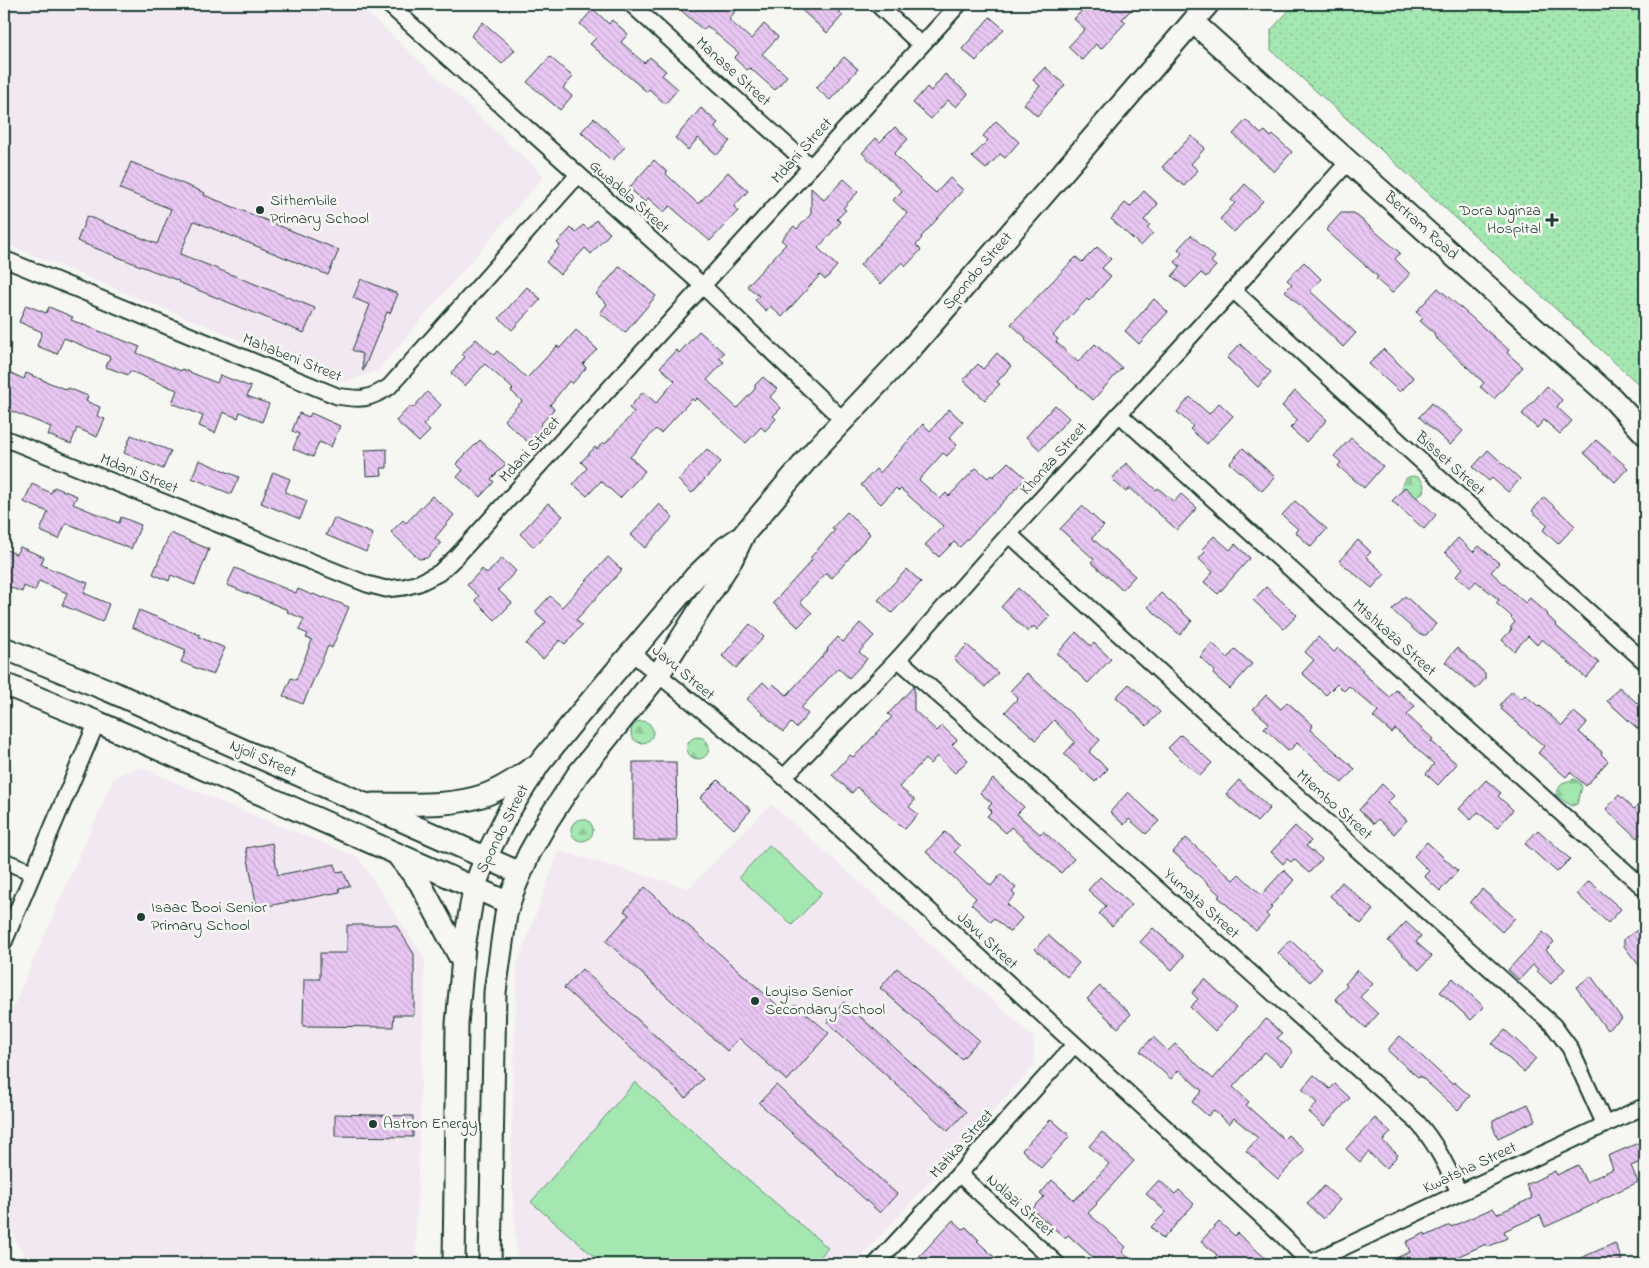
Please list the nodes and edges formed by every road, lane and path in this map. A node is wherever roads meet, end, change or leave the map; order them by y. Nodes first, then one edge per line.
1 (388, 4) edge
2 (632, 4) edge
3 (877, 4) edge
4 (959, 4) edge
5 (1208, 4) edge
6 (1193, 22) junction
7 (921, 45) junction
8 (1349, 161) junction
9 (812, 167) junction
10 (578, 175) junction
11 (4, 259) edge
12 (703, 286) junction
13 (1233, 290) junction
14 (1119, 414) junction
15 (843, 420) junction
16 (1645, 434) edge
17 (4, 438) edge
18 (744, 534) junction
19 (1009, 534) junction
20 (4, 648) edge
21 (632, 653) junction
22 (898, 659) junction
23 (1645, 662) edge
24 (658, 676) junction
25 (4, 684) edge
26 (97, 722) junction
27 (539, 764) junction
28 (784, 777) junction
29 (366, 804) junction
30 (396, 854) junction
31 (486, 857) junction
32 (4, 861) edge
33 (32, 872) junction
34 (520, 873) junction
35 (474, 888) junction
36 (1645, 889) edge
37 (509, 903) junction
38 (4, 942) edge
39 (462, 961) junction
40 (1074, 1045) junction
41 (1645, 1106) edge
42 (1605, 1125) junction
43 (959, 1174) junction
44 (1459, 1192) junction
45 (454, 1264) edge
46 (490, 1264) edge
47 (876, 1264) edge
48 (1057, 1264) edge
49 (1311, 1264) edge

1 - 10 street, Gwadela Street
2 - 9 street, Manase Street
3 - 7 street
4 - 7 street, Mdani Street
5 - 6 main road, Spondo Street
6 - 8 main road, Bertram Road
6 - 15 main road, Spondo Street
7 - 9 street, Mdani Street
8 - 13 street, Khonza Street
8 - 16 main road, Bertram Road
9 - 12 street, Mdani Street
10 - 11 street, Mahabeni Street
10 - 12 street, Gwadela Street
12 - 15 street, Gwadela Street
12 - 17 street, Mdani Street
13 - 14 street, Khonza Street
13 - 23 street, Bisset Street
14 - 19 street, Khonza Street
14 - 36 street, Mtshkaza Street
15 - 18 main road, Spondo Street
18 - 21 main road, Spondo Street
18 - 24 main road, Spondo Street
19 - 22 street, Khonza Street
19 - 42 street, Mtembo Street
20 - 29 main road, Njoli Street
21 - 24 street, Javu Street
21 - 27 main road, Spondo Street
22 - 28 street, Khonza Street
22 - 44 street, Yumata Street
24 - 28 street, Javu Street
24 - 34 main road, Spondo Street
25 - 26 main road, Njoli Street
26 - 30 main road, Njoli Street
26 - 33 street
27 - 29 main road
27 - 31 main road, Spondo Street
28 - 40 street, Javu Street
29 - 31 main road, Njoli Street
30 - 35 main road, Njoli Street
30 - 39 main road
31 - 34 main road, Njoli Street
31 - 35 main road, Spondo Street
32 - 33 street
33 - 38 street
34 - 37 main road, Spondo Street
35 - 37 main road, Njoli Street
35 - 39 main road, Spondo Street
37 - 46 main road, Spondo Street
39 - 45 main road, Spondo Street
40 - 43 street, Matika Street
40 - 49 street, Javu Street
41 - 42 street, Kwatsha Street
42 - 44 street, Kwatsha Street
43 - 47 street, Matika Street
43 - 48 street, Ndlazi Street
44 - 49 street, Kwatsha Street

